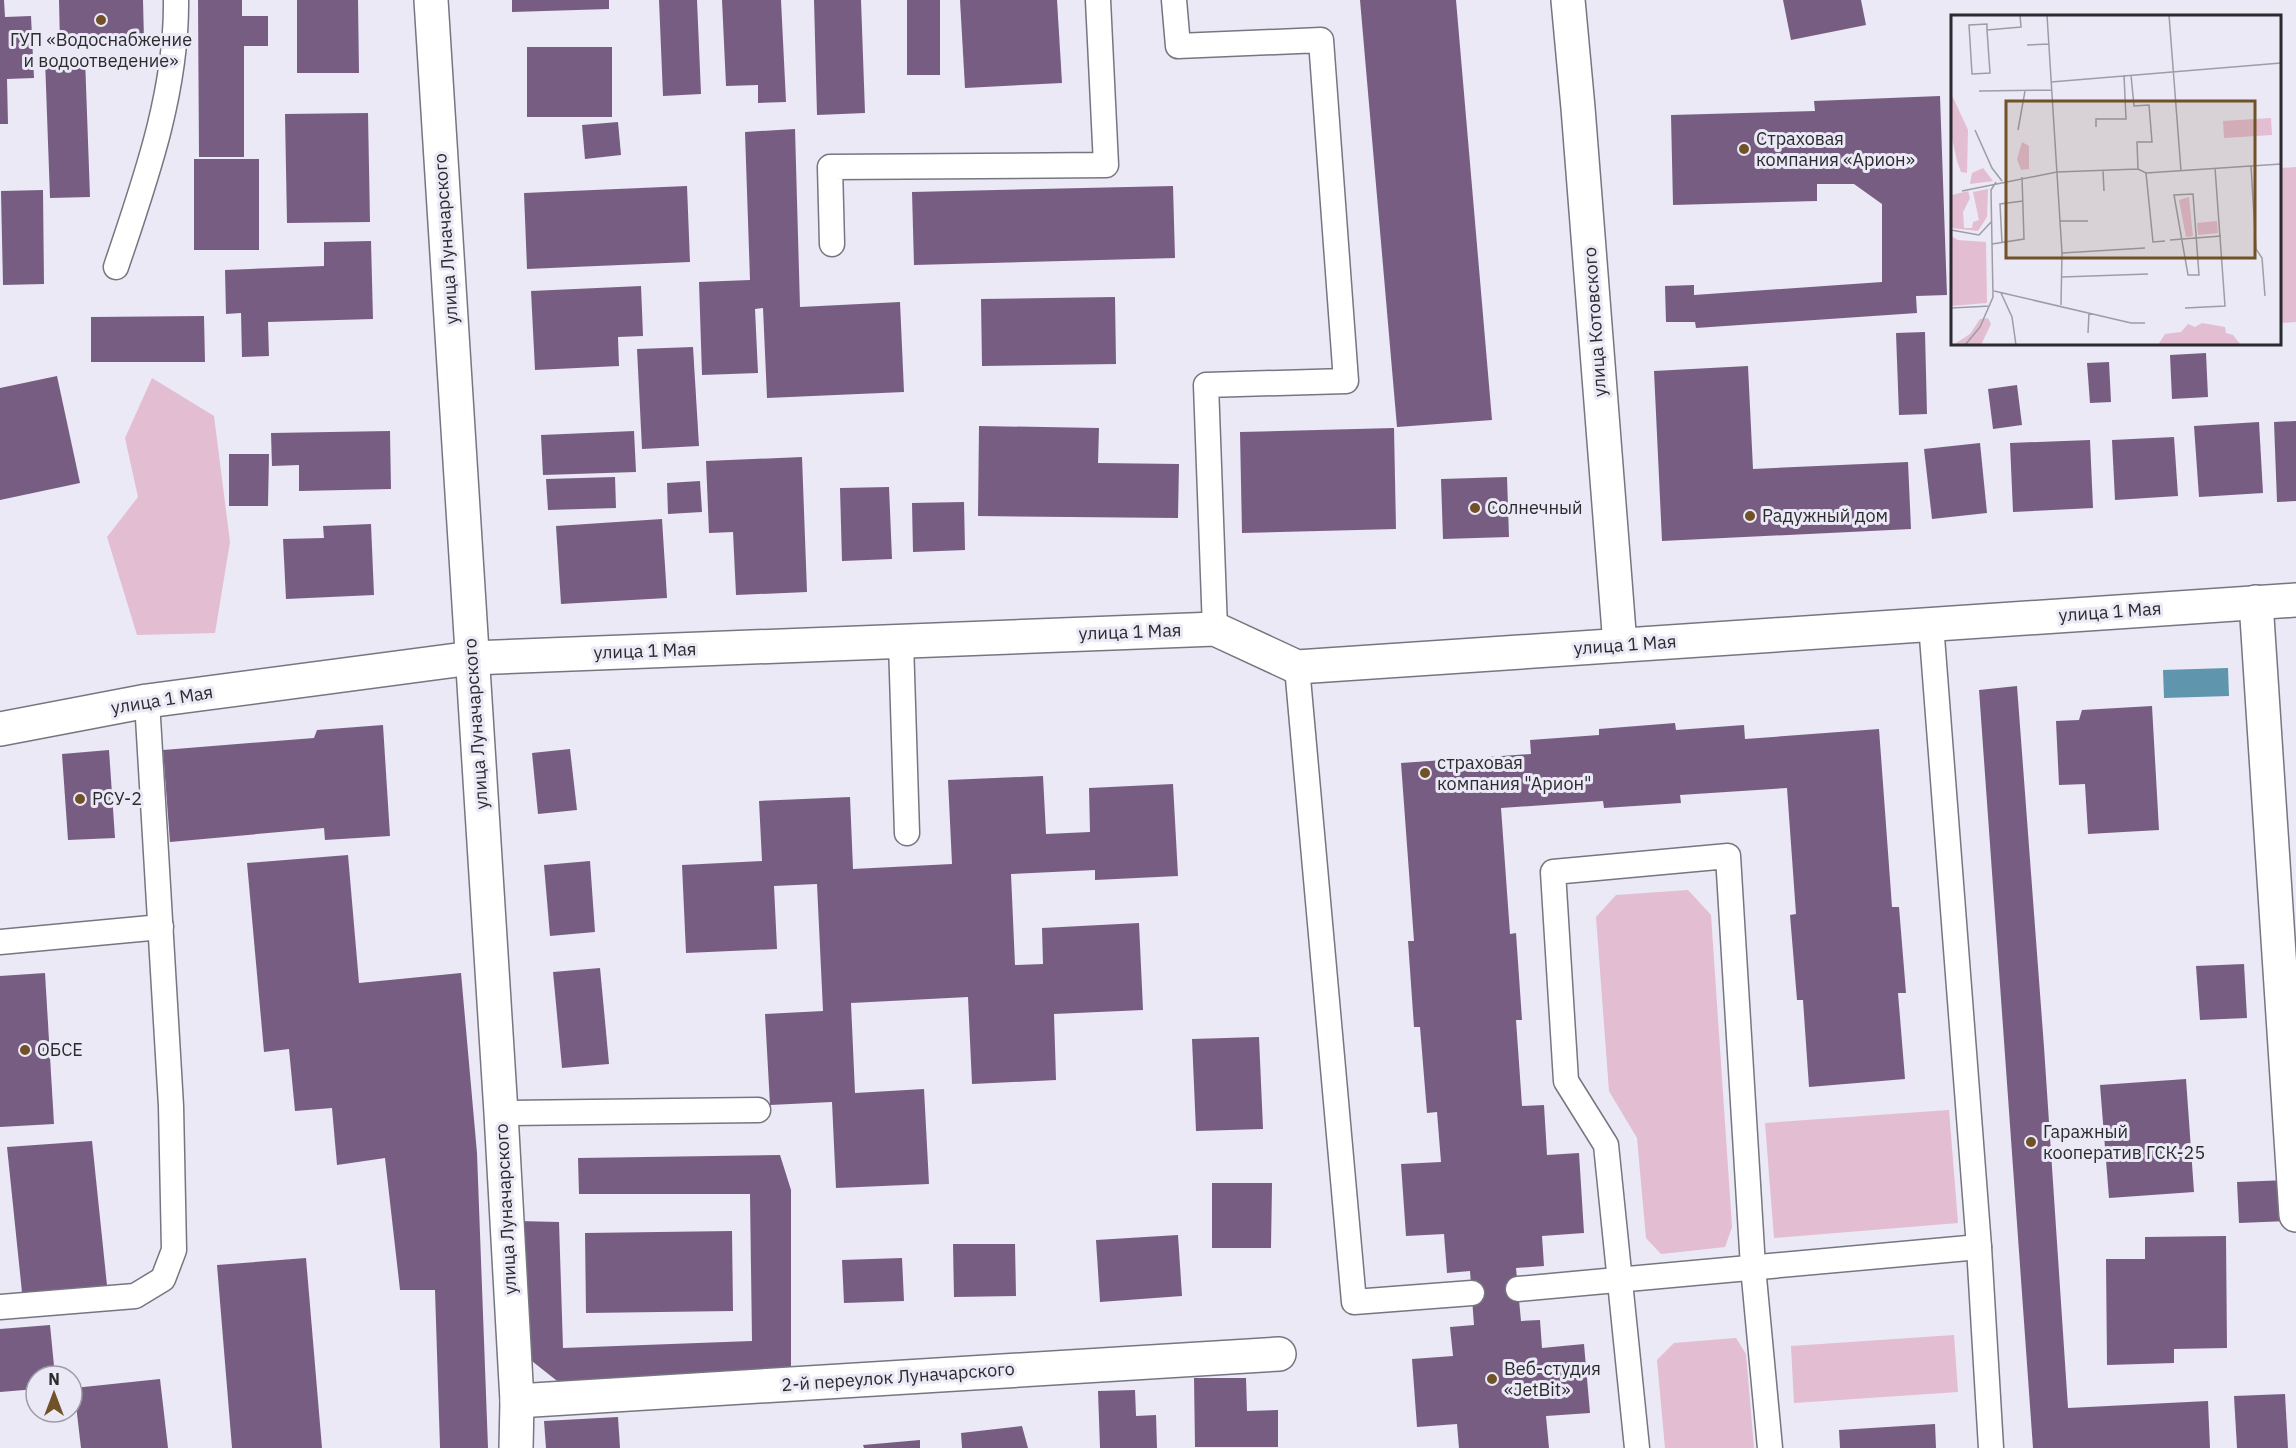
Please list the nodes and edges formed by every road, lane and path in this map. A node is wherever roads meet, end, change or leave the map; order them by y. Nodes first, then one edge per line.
1 (176, 0) edge
2 (431, 0) edge
3 (1098, 0) edge
4 (1174, 0) edge
5 (1568, 0) edge
6 (832, 244) dead end
7 (116, 267) dead end
8 (2296, 600) edge
9 (2256, 602) junction
10 (1931, 624) junction
11 (1215, 629) junction
12 (900, 642) junction
13 (1620, 645) junction
14 (472, 658) junction
15 (1297, 667) junction
16 (147, 701) junction
17 (0, 729) edge
18 (908, 833) dead end
19 (161, 927) junction
20 (0, 942) edge
21 (758, 1110) dead end
22 (501, 1113) junction
23 (2296, 1215) edge
24 (1979, 1247) junction
25 (1753, 1267) junction
26 (1621, 1280) junction
27 (1518, 1289) dead end
28 (1472, 1293) dead end
29 (0, 1307) edge
30 (1279, 1354) dead end
31 (517, 1401) junction
32 (516, 1448) edge
33 (1637, 1448) edge
34 (1770, 1448) edge
35 (1991, 1448) edge

1 - 7 lane
2 - 14 street, улица Луначарского
3 - 6 lane
4 - 11 lane
5 - 13 street, улица Котовского
8 - 9 street, улица 1 Мая
9 - 10 street, улица 1 Мая
9 - 23 street
10 - 13 street, улица 1 Мая
10 - 24 lane
11 - 12 street, улица 1 Мая
11 - 15 street, улица 1 Мая
12 - 14 street, улица 1 Мая
12 - 18 lane
13 - 15 street, улица 1 Мая
14 - 16 street, улица 1 Мая
14 - 22 street, улица Луначарского
15 - 28 lane
16 - 17 street, улица 1 Мая
16 - 19 lane
19 - 20 lane
19 - 29 lane
21 - 22 lane
22 - 31 street, улица Луначарского
24 - 25 lane
24 - 35 lane
25 - 26 lane
25 - 26 lane
25 - 34 lane
26 - 27 lane
26 - 33 lane
30 - 31 street, 2-й переулок Луначарского
31 - 32 street, улица Луначарского

